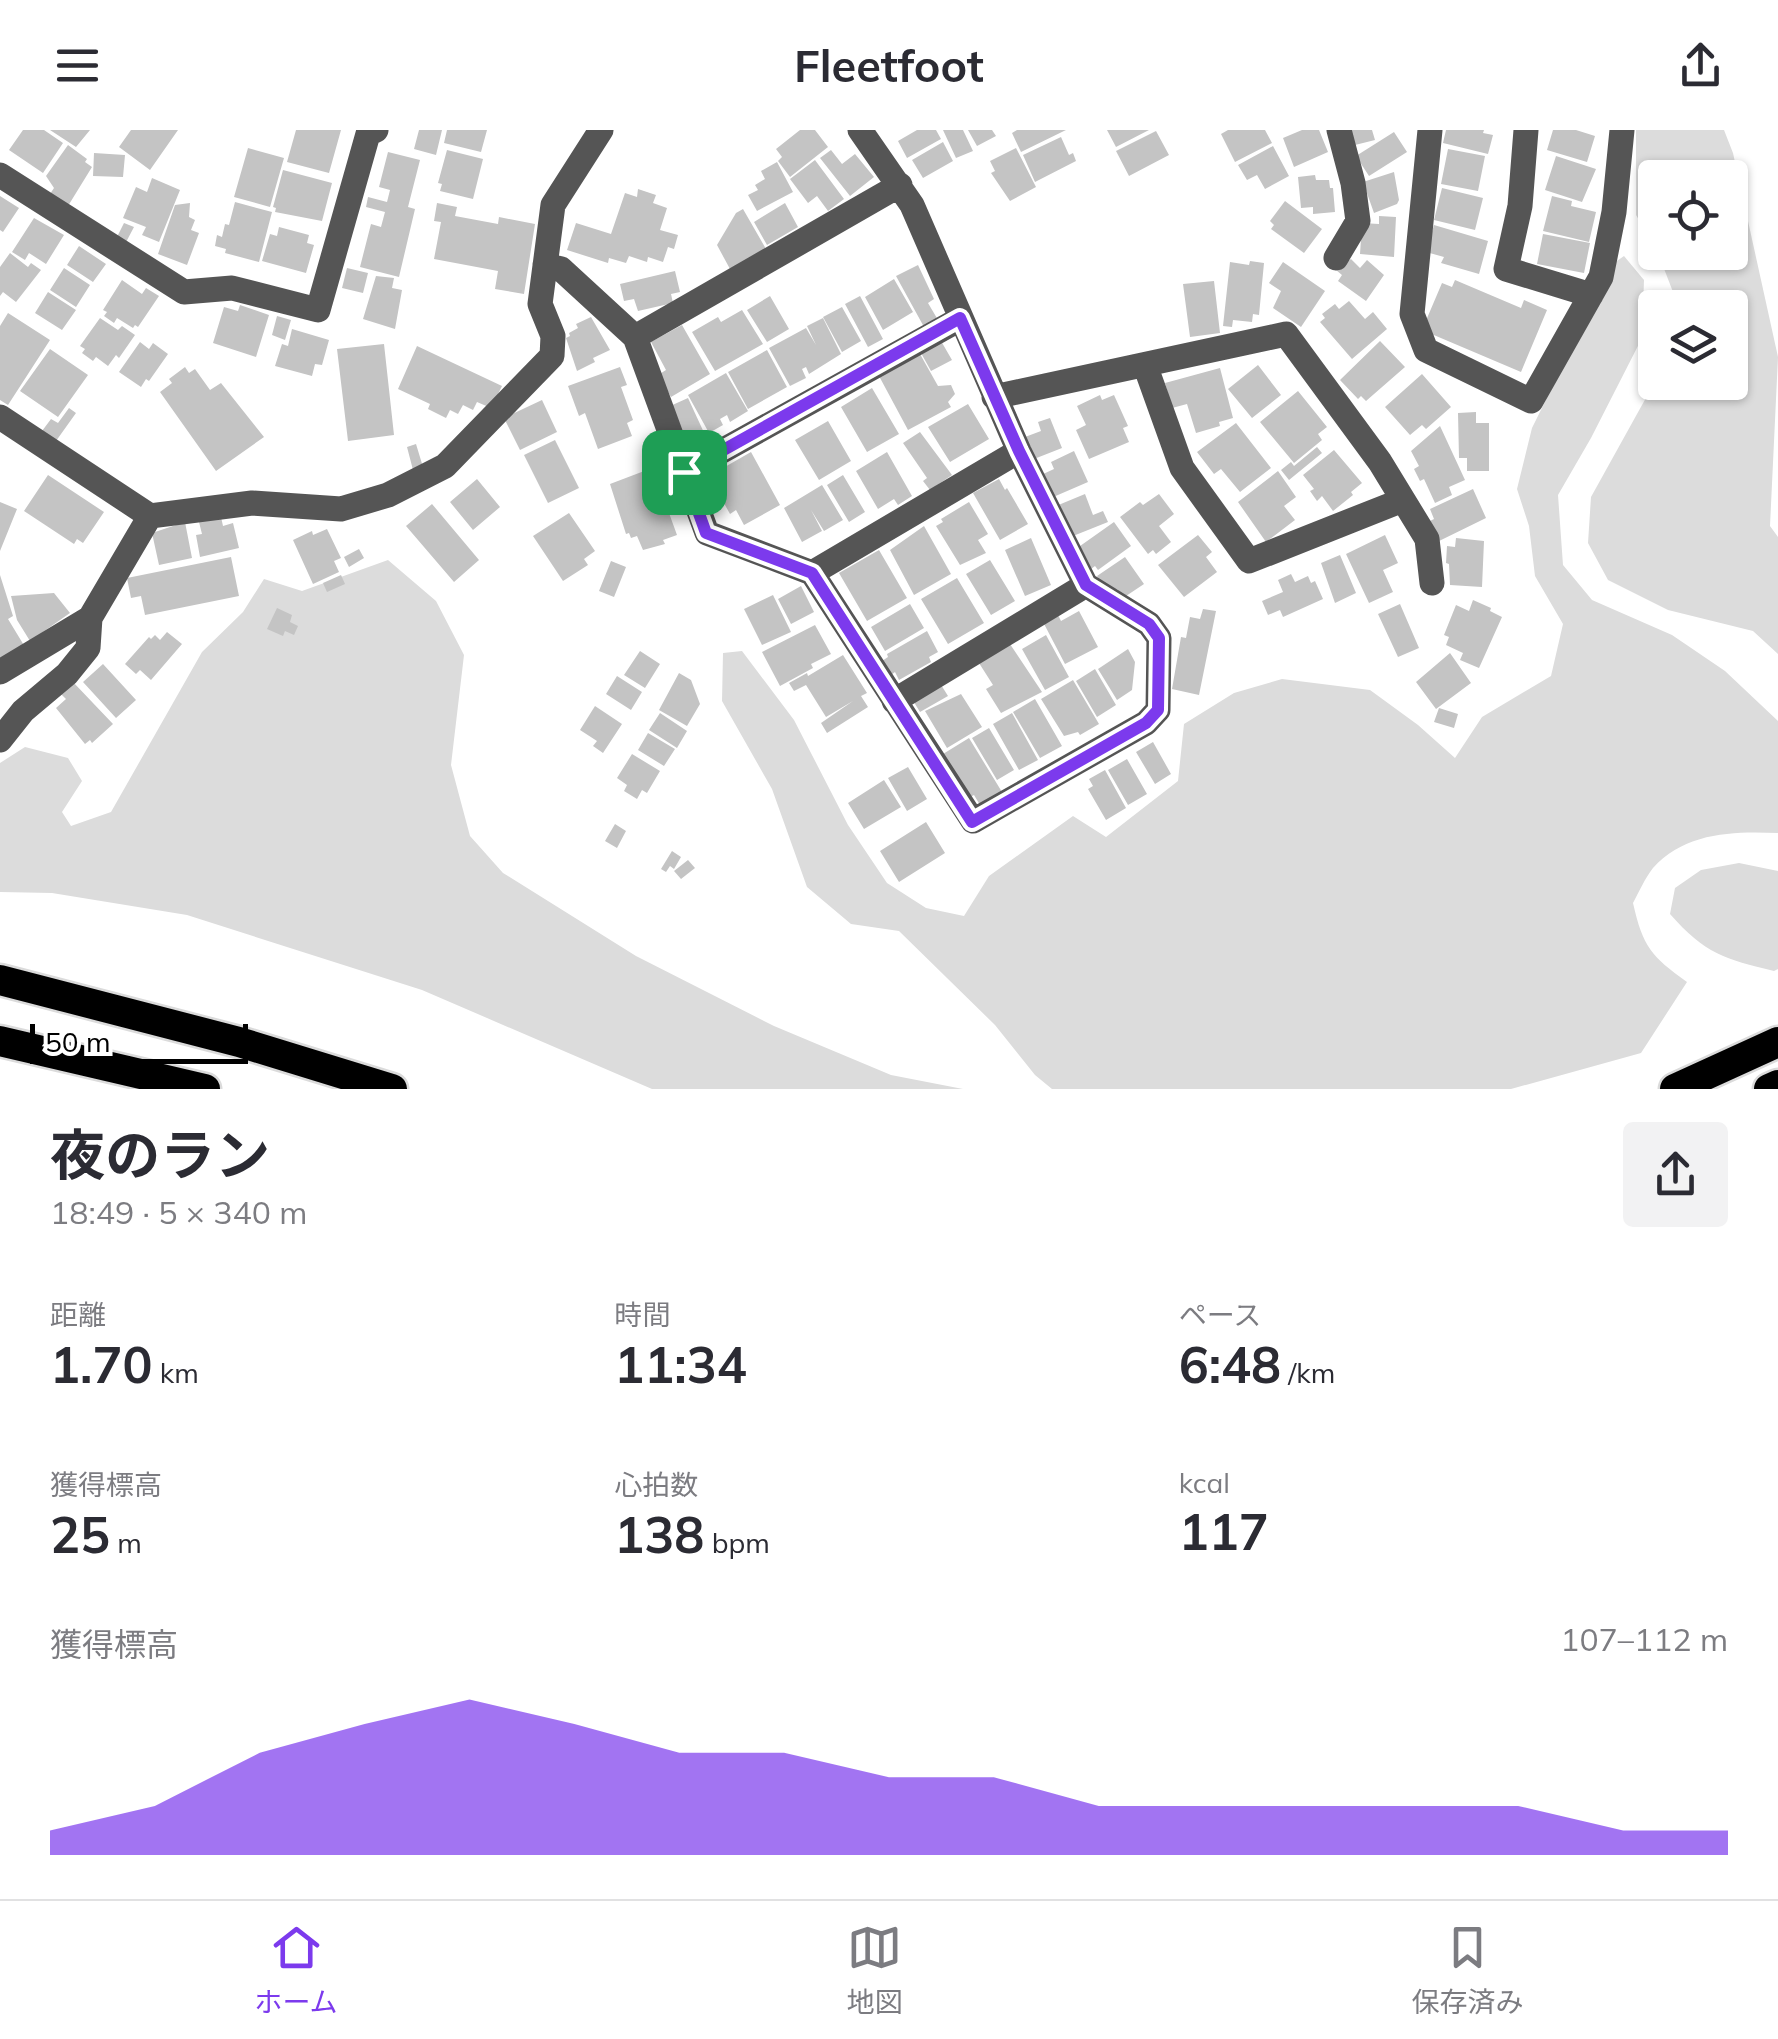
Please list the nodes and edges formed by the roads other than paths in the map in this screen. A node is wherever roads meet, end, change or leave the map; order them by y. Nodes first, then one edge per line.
1 (601, 130) edge
2 (860, 130) edge
3 (1340, 130) edge
4 (1430, 130) edge
5 (1526, 130) edge
6 (1622, 130) edge
7 (370, 131) edge
8 (0, 175) edge
9 (900, 185) junction
10 (1336, 258) dead end
11 (545, 265) junction
12 (1591, 295) junction
13 (960, 318) junction
14 (635, 337) junction
15 (1145, 365) junction
16 (994, 397) junction
17 (0, 418) edge
18 (1019, 451) junction
19 (684, 472) junction
20 (1403, 500) junction
21 (150, 516) junction
22 (812, 573) junction
23 (1432, 582) dead end
24 (1086, 585) junction
25 (90, 618) junction
26 (0, 672) edge
27 (894, 702) junction
28 (0, 740) edge
29 (0, 980) edge
30 (0, 1042) edge
31 (1778, 1042) edge
32 (1778, 1085) edge
33 (204, 1089) edge
34 (392, 1089) edge
35 (1675, 1089) edge
36 (1768, 1089) edge

1 - 11 street
2 - 9 street
3 - 10 street
4 - 12 street
5 - 12 street
6 - 12 street
7 - 8 street
9 - 13 street
9 - 14 street
11 - 14 street
11 - 21 street
13 - 16 street
13 - 19 street
14 - 19 street
15 - 16 street
15 - 20 street
15 - 20 street
16 - 18 street
17 - 21 street
18 - 22 street
18 - 24 street
19 - 22 street
20 - 23 street
21 - 25 street
22 - 27 street
24 - 27 street
24 - 27 street
25 - 26 street
25 - 28 street
29 - 34 highway
30 - 33 highway
31 - 35 highway
32 - 36 highway

